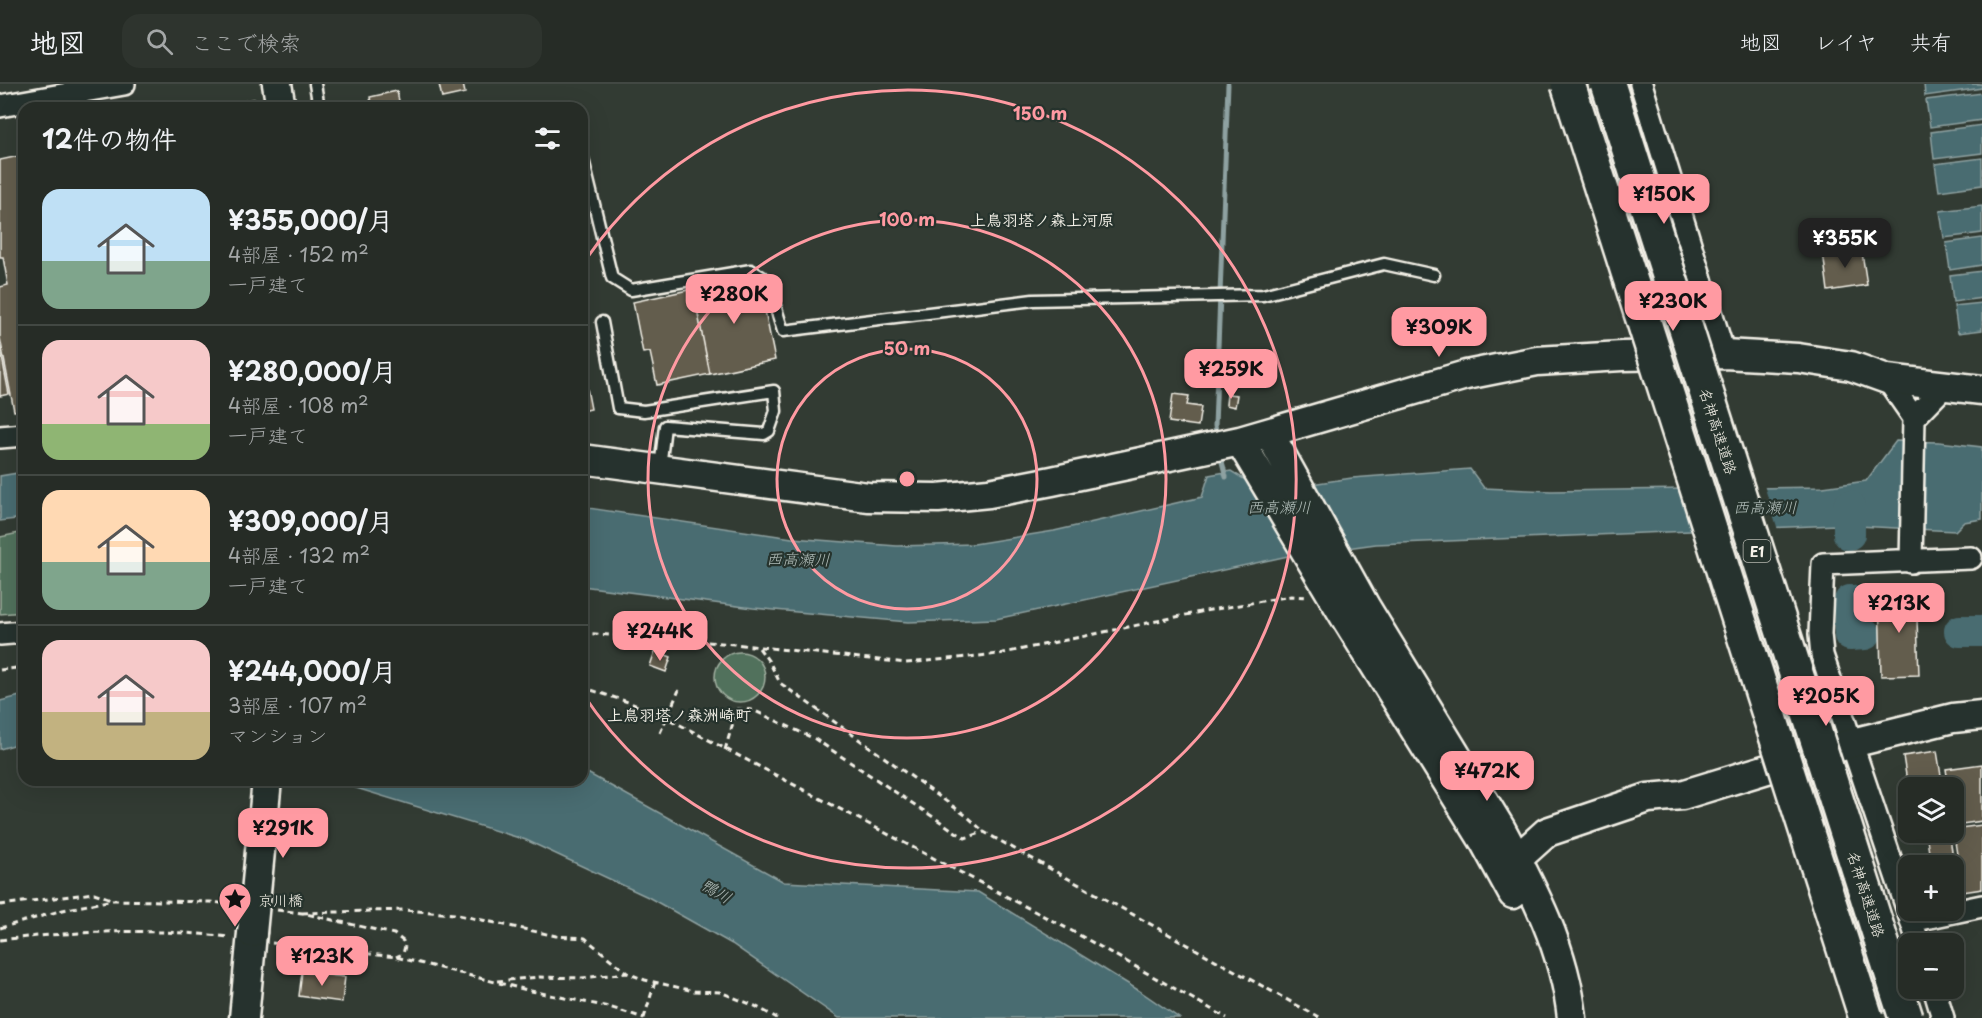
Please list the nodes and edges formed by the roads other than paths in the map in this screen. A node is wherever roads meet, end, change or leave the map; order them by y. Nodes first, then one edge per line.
1 (124, 84) edge
2 (277, 84) edge
3 (315, 84) edge
4 (1568, 84) edge
5 (1608, 84) edge
6 (1641, 84) edge
7 (23, 102) edge
8 (280, 102) edge
9 (319, 102) edge
10 (18, 103) edge
11 (0, 106) edge
12 (588, 180) edge
13 (1434, 275) dead end
14 (602, 322) dead end
15 (1724, 354) junction
16 (1887, 379) junction
17 (1945, 386) junction
18 (1982, 390) edge
19 (1914, 418) junction
20 (1269, 433) junction
21 (18, 436) edge
22 (0, 437) edge
23 (1240, 441) junction
24 (588, 460) edge
25 (660, 469) junction
26 (1971, 558) dead end
27 (1911, 561) junction
28 (1349, 608) junction
29 (18, 632) edge
30 (0, 634) edge
31 (1982, 715) edge
32 (1852, 743) junction
33 (267, 786) edge
34 (1508, 863) junction
35 (1898, 882) edge
36 (1982, 906) edge
37 (1964, 910) edge
38 (1911, 921) edge
39 (1915, 933) edge
40 (1937, 999) edge
41 (244, 1018) edge
42 (1553, 1018) edge
43 (1572, 1018) edge
44 (1866, 1018) edge
45 (1906, 1018) edge
46 (1943, 1018) edge

1 - 7 street
2 - 8 street
3 - 9 lane
4 - 44 highway, E1, bridge
5 - 45 highway, 名神高速道路 / E1, bridge
6 - 15 street
10 - 11 street
12 - 13 lane
14 - 25 lane
15 - 16 street
15 - 20 street
16 - 17 street
16 - 19 street
17 - 18 street
17 - 19 street
19 - 27 street
20 - 23 street
20 - 28 street
21 - 22 street
23 - 25 street
23 - 28 street
24 - 25 street
26 - 27 street
27 - 32 street
28 - 34 street
29 - 30 street
31 - 32 street
32 - 34 street
32 - 35 street
33 - 41 street, bridge
34 - 42 street
34 - 43 street
36 - 37 street
38 - 39 street
40 - 46 street

